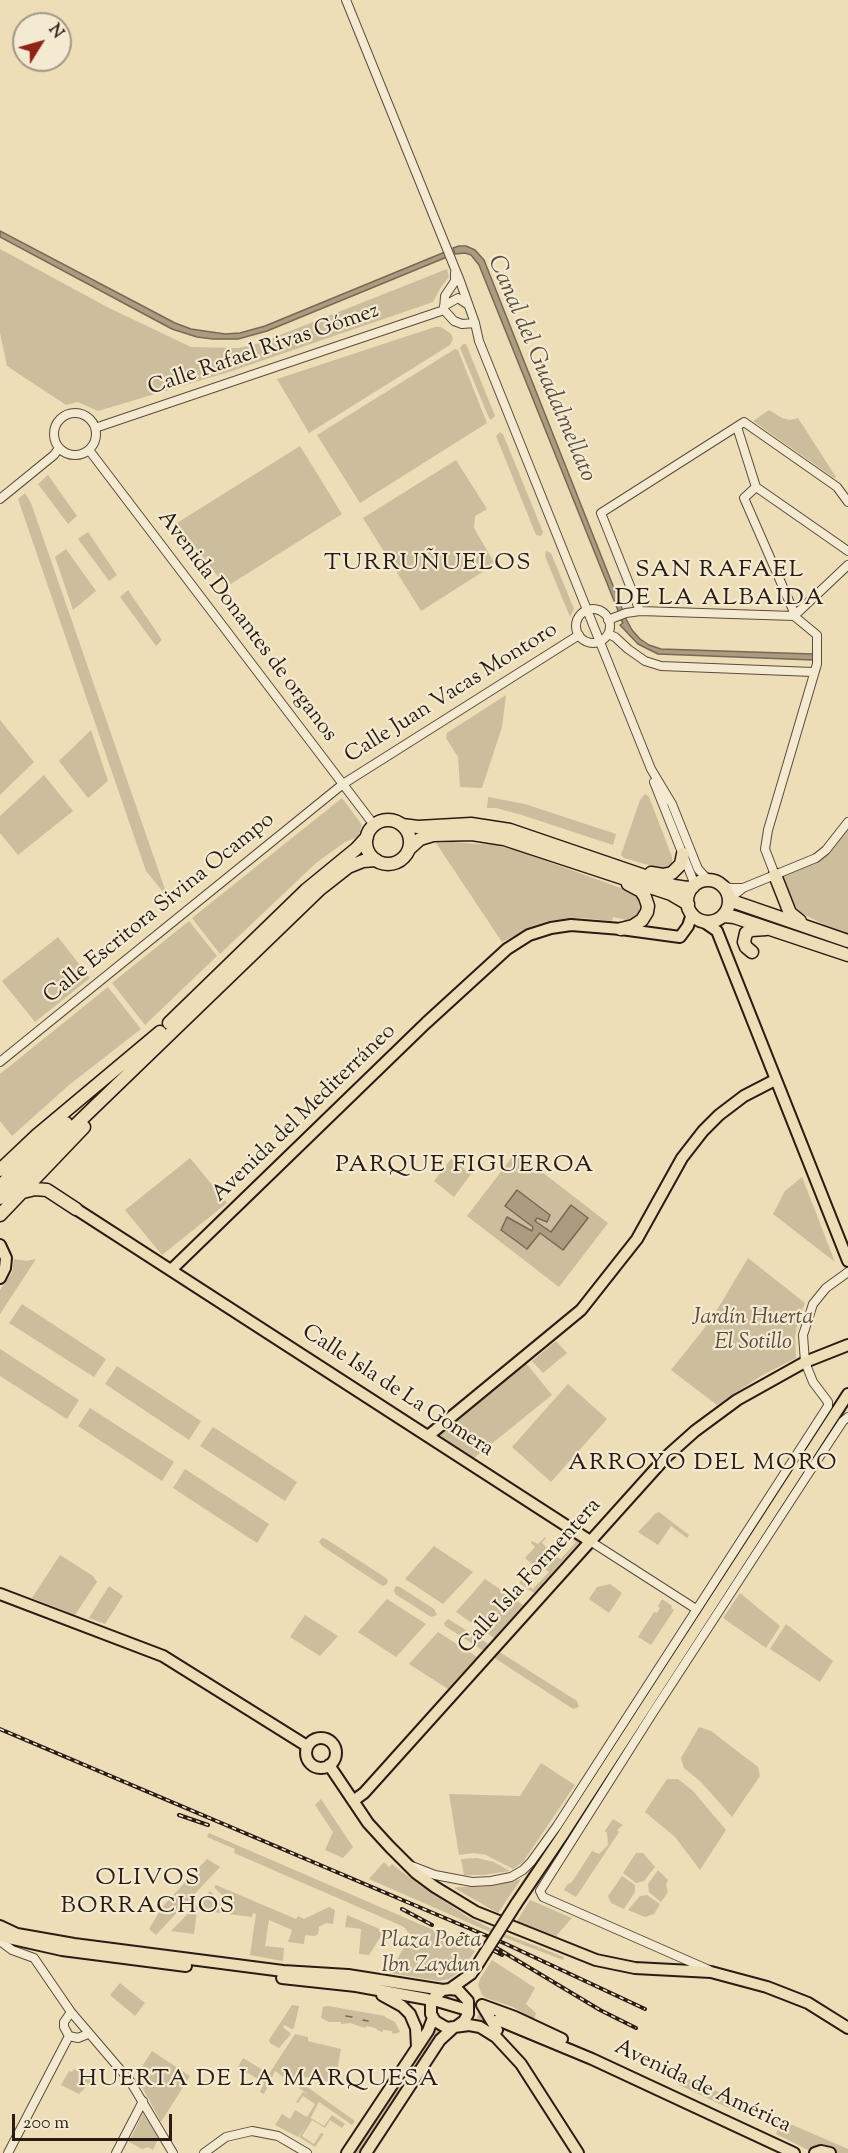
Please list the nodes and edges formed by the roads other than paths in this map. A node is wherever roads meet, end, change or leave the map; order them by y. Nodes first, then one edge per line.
1 (346, 0) edge
2 (455, 272) junction
3 (468, 305) junction
4 (444, 308) junction
5 (475, 323) junction
6 (737, 427) junction
7 (95, 428) junction
8 (59, 448) junction
9 (89, 450) junction
10 (756, 487) junction
11 (0, 499) edge
12 (848, 502) edge
13 (848, 551) edge
14 (848, 565) edge
15 (587, 610) junction
16 (640, 611) junction
17 (794, 616) junction
18 (608, 620) junction
19 (608, 634) junction
20 (579, 635) junction
21 (600, 642) junction
22 (815, 668) junction
23 (652, 771) junction
24 (343, 784) junction
25 (848, 822) edge
26 (374, 825) junction
27 (402, 825) junction
28 (367, 837) junction
29 (409, 849) junction
30 (683, 854) junction
31 (594, 858) junction
32 (376, 860) junction
33 (575, 861) junction
34 (776, 875) junction
35 (715, 882) junction
36 (694, 886) junction
37 (743, 888) junction
38 (729, 899) junction
39 (723, 917) junction
40 (694, 918) junction
41 (805, 925) junction
42 (621, 929) junction
43 (772, 929) junction
44 (717, 931) junction
45 (848, 940) edge
46 (752, 952) dead end
47 (848, 955) edge
48 (163, 1035) junction
49 (0, 1062) edge
50 (775, 1080) junction
51 (0, 1170) edge
52 (0, 1186) edge
53 (20, 1194) junction
54 (0, 1198) edge
55 (76, 1209) joint
56 (0, 1215) edge
57 (0, 1245) edge
58 (848, 1261) edge
59 (171, 1270) junction
60 (848, 1272) edge
61 (0, 1278) edge
62 (848, 1345) edge
63 (805, 1362) junction
64 (848, 1394) edge
65 (847, 1418) edge
66 (828, 1425) junction
67 (814, 1428) junction
68 (428, 1436) junction
69 (831, 1438) junction
70 (776, 1487) junction
71 (791, 1500) junction
72 (778, 1501) junction
73 (590, 1541) junction
74 (0, 1594) edge
75 (696, 1610) junction
76 (671, 1659) junction
77 (650, 1700) junction
78 (634, 1706) junction
79 (652, 1714) junction
80 (308, 1746) junction
81 (602, 1756) junction
82 (329, 1765) junction
83 (617, 1769) junction
84 (605, 1771) junction
85 (354, 1801) junction
86 (566, 1830) junction
87 (407, 1864) junction
88 (0, 1926) edge
89 (3, 1942) edge
90 (474, 1971) junction
91 (711, 1972) junction
92 (292, 1976) junction
93 (382, 1995) junction
94 (438, 1995) junction
95 (466, 2003) junction
96 (482, 2005) junction
97 (71, 2012) junction
98 (432, 2015) junction
99 (497, 2018) tunnel mouth
100 (455, 2027) junction
101 (848, 2028) edge
102 (88, 2034) junction
103 (69, 2036) junction
104 (417, 2048) junction
105 (619, 2072) junction
106 (143, 2101) junction
107 (8, 2153) edge
108 (116, 2153) edge
109 (173, 2153) edge
110 (202, 2153) edge
111 (308, 2153) edge
112 (347, 2153) edge
113 (366, 2153) edge
114 (578, 2153) edge
115 (585, 2153) edge
116 (794, 2153) edge
117 (815, 2153) edge
118 (830, 2153) edge

1 - 2 street
2 - 3 street
2 - 4 street
3 - 4 street, Calle Rafael Rivas Gómez
3 - 5 street
4 - 5 street
4 - 7 street, Calle Rafael Rivas Gómez
5 - 15 street
6 - 10 street
6 - 12 street
6 - 16 street
7 - 8 street
7 - 9 street
8 - 9 street
8 - 11 street
9 - 24 street, Avenida Donantes de organos
10 - 13 street
10 - 17 street
14 - 17 street
15 - 18 street
15 - 20 street
15 - 21 street
16 - 17 street
16 - 18 street
17 - 22 street
18 - 19 street
19 - 21 street
19 - 22 street
20 - 21 street
20 - 24 street, Calle Juan Vacas Montoro
21 - 23 street
22 - 34 street
23 - 30 street
23 - 35 street
24 - 26 street, Avenida Donantes de organos
24 - 49 street, Calle Escritora Sivina Ocampo
25 - 34 street
26 - 27 highway
26 - 28 highway
27 - 29 highway
27 - 31 highway
28 - 32 highway
28 - 48 highway
29 - 32 highway
29 - 33 highway
30 - 31 highway
30 - 36 street
31 - 36 highway
32 - 48 highway
33 - 40 highway
33 - 42 highway
34 - 37 street
34 - 41 highway
35 - 36 highway
35 - 37 street
35 - 38 highway
36 - 40 highway
37 - 38 street
38 - 39 highway
38 - 41 highway
39 - 40 highway
39 - 43 highway
39 - 44 main road
40 - 42 main road, Avenida del Mediterráneo
40 - 44 main road
41 - 45 highway
42 - 59 main road, Avenida del Mediterráneo
43 - 46 highway
43 - 47 highway
44 - 50 main road
48 - 51 highway
48 - 52 highway
48 - 53 highway
48 - 54 highway
50 - 58 main road
50 - 68 main road
53 - 55 highway
53 - 56 highway
55 - 59 main road, Calle Isla de La Gomera
57 - 61 main road
59 - 68 main road, Calle Isla de La Gomera
60 - 63 street
62 - 63 main road, Calle Isla Formentera
63 - 67 street
63 - 73 main road, Calle Isla Formentera
64 - 66 main road
65 - 69 street
66 - 67 street
66 - 69 street
66 - 72 main road
67 - 70 street
68 - 73 main road, Calle Isla de La Gomera
69 - 71 street
70 - 72 street
70 - 75 street
71 - 72 street
71 - 79 street
72 - 76 main road
73 - 75 street, Calle Isla de La Gomera
73 - 85 main road, Calle Isla Formentera
74 - 80 main road
75 - 76 street
76 - 77 main road
76 - 78 street
77 - 78 street
77 - 79 street
77 - 84 main road
78 - 81 street
79 - 83 street
80 - 82 main road
80 - 82 main road
81 - 84 street
81 - 86 street
82 - 85 main road
83 - 84 street
83 - 86 street
84 - 86 main road
85 - 87 main road
86 - 87 street
86 - 90 main road, bridge
86 - 91 street
87 - 91 main road
88 - 92 main road
89 - 92 main road
89 - 97 street
90 - 94 main road
90 - 95 main road
91 - 101 main road
92 - 93 main road
92 - 94 main road
92 - 94 main road
93 - 98 main road
93 - 104 main road
94 - 95 main road
94 - 95 main road
94 - 98 main road
95 - 96 main road
95 - 100 main road
96 - 105 main road
96 - 115 main road
97 - 102 street
97 - 103 street
98 - 100 main road
98 - 104 main road
99 - 105 main road, Avenida de América
100 - 113 main road
100 - 114 main road
102 - 103 street
102 - 106 street
103 - 107 street
104 - 112 main road
105 - 116 main road, Avenida de América
106 - 108 street
106 - 109 street
110 - 111 street
117 - 118 main road

